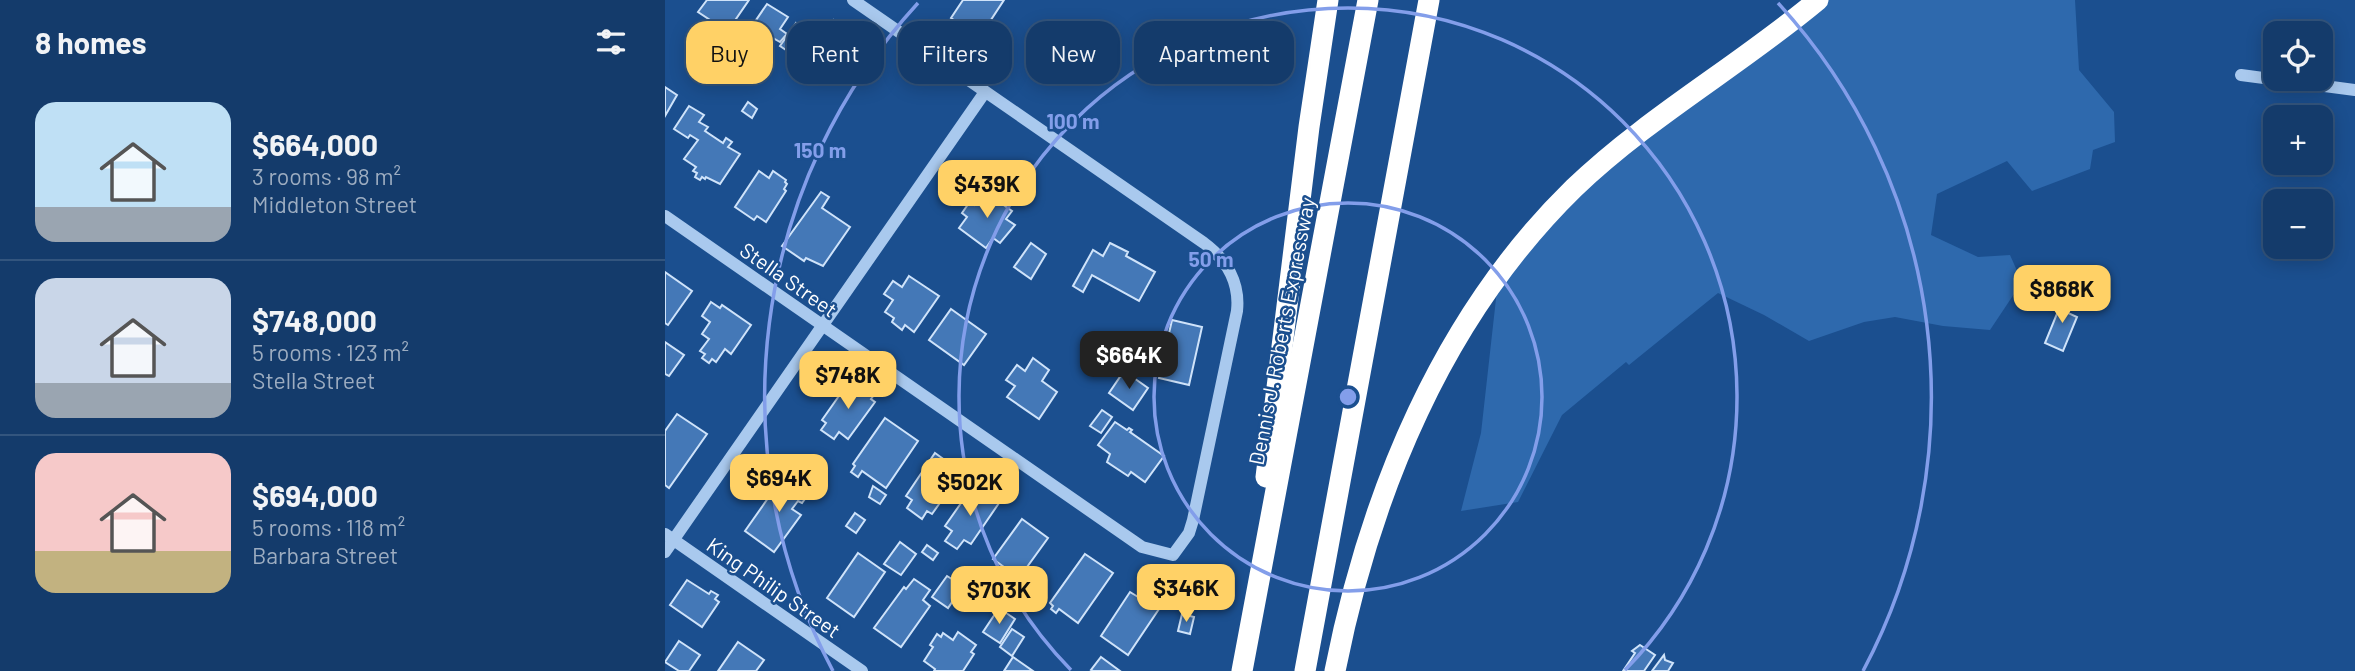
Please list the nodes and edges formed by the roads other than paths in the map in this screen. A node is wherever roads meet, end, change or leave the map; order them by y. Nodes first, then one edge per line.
1 (853, 0) edge
2 (1328, 0) edge
3 (1368, 0) edge
4 (1429, 0) edge
5 (1818, 0) edge
6 (2241, 75) dead end
7 (2355, 90) edge
8 (985, 92) junction
9 (665, 216) edge
10 (823, 325) junction
11 (669, 537) edge
12 (665, 552) edge
13 (862, 671) edge
14 (1242, 671) edge
15 (1305, 671) edge
16 (1335, 671) edge

1 - 8 street
2 - 14 highway
3 - 14 highway, Dennis J. Roberts Expressway
4 - 15 highway
5 - 16 highway
6 - 7 street
8 - 10 street
8 - 10 street, Stella Street
9 - 10 street, Stella Street
10 - 11 street
11 - 12 street
11 - 13 street, King Philip Street

